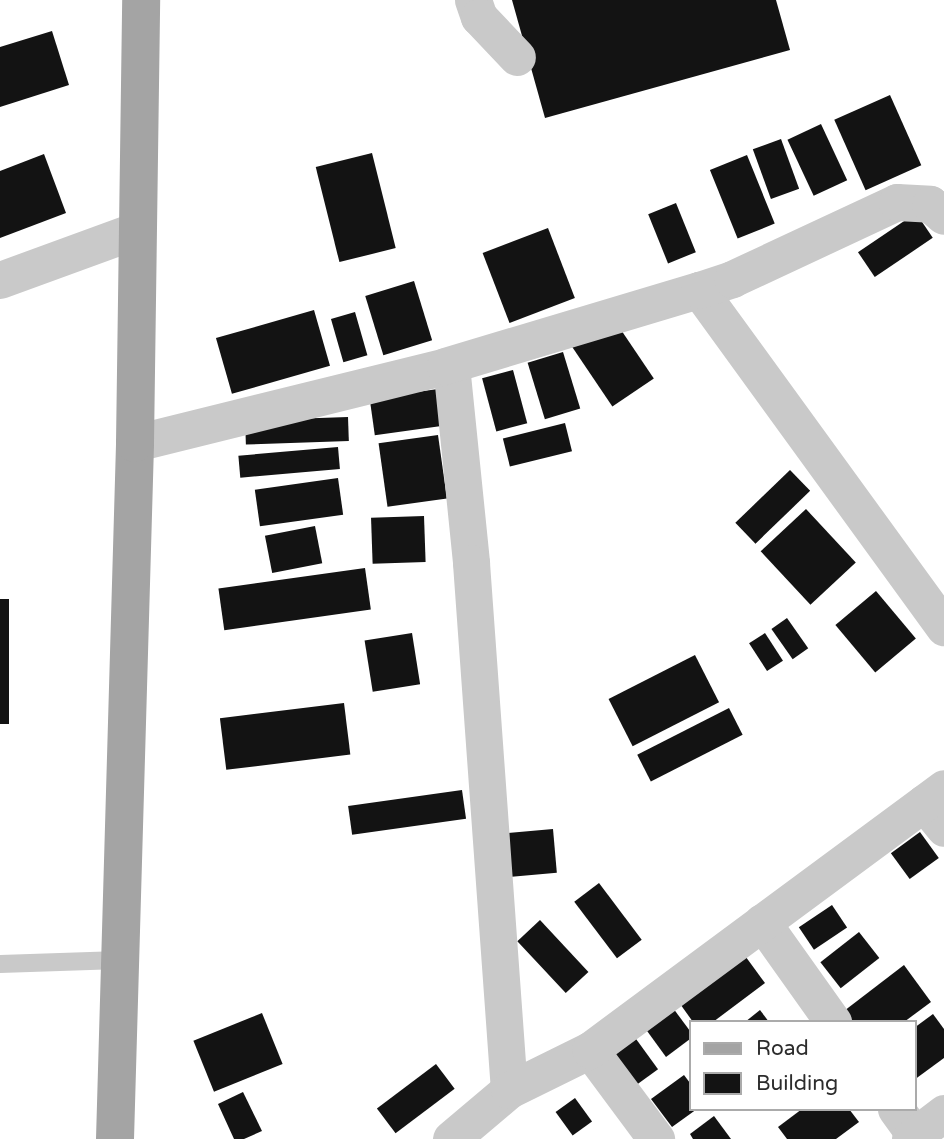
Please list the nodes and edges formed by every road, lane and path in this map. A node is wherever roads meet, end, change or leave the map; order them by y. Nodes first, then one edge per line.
1 (141, 0) edge
2 (473, 0) edge
3 (517, 57) dead end
4 (939, 206) edge
5 (137, 230) junction
6 (0, 280) edge
7 (699, 290) junction
8 (451, 365) junction
9 (135, 443) junction
10 (944, 627) edge
11 (937, 806) edge
12 (762, 922) junction
13 (120, 960) junction
14 (0, 964) edge
15 (832, 1020) edge
16 (590, 1050) junction
17 (509, 1090) junction
18 (944, 1113) edge
19 (910, 1131) edge
20 (115, 1139) edge
21 (452, 1139) edge
22 (656, 1139) edge

1 - 5 main road
2 - 3 street
4 - 7 street
5 - 6 street
5 - 9 main road
7 - 8 street
7 - 10 street
8 - 9 street
8 - 17 street
9 - 13 main road
11 - 12 street
12 - 15 street
12 - 16 street
13 - 14 lane
13 - 20 main road
16 - 17 street
16 - 22 street
17 - 21 street
18 - 19 street

